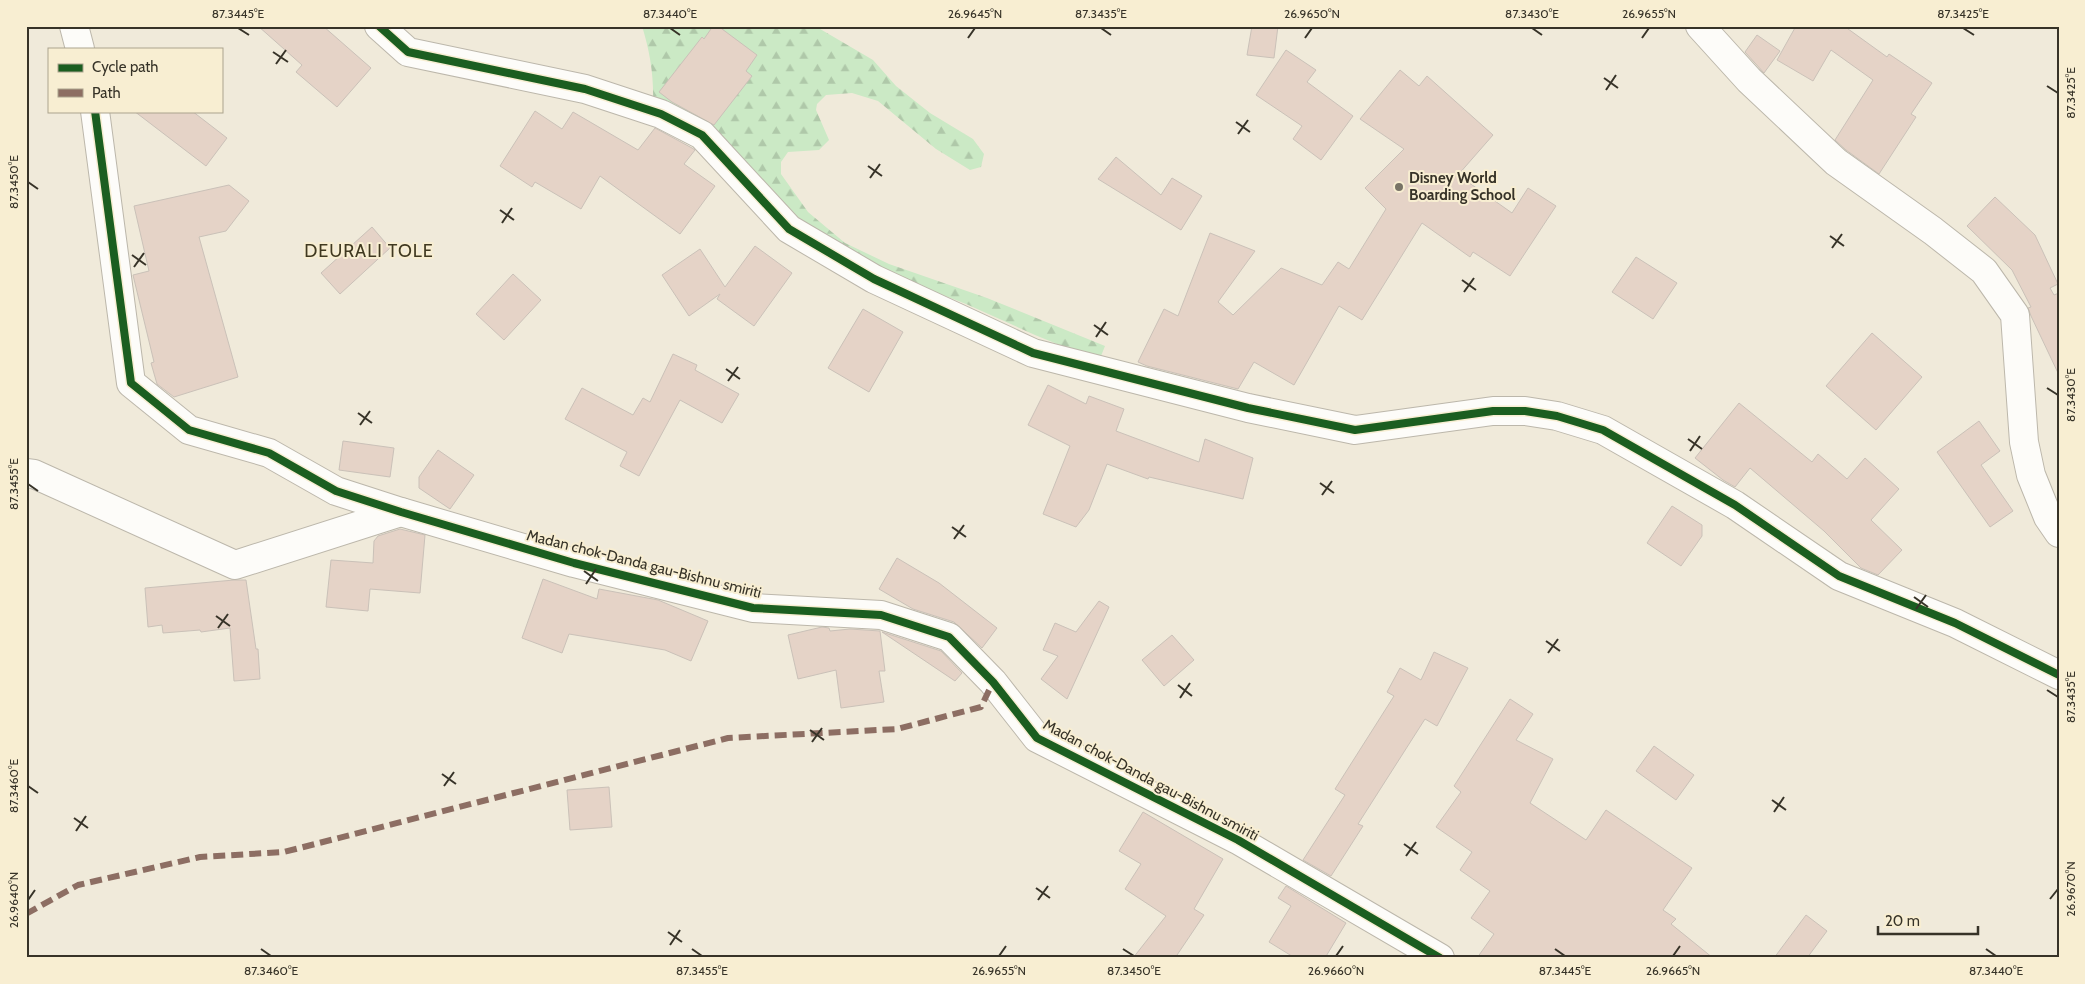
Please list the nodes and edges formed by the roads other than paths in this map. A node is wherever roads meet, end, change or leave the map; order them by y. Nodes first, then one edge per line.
1 (74, 26) edge
2 (379, 26) edge
3 (1700, 26) edge
4 (80, 48) edge
5 (95, 112) edge
6 (26, 473) edge
7 (401, 512) junction
8 (2059, 533) edge
9 (2059, 675) edge
10 (1440, 958) edge

1 - 4 street
2 - 9 street
3 - 8 street
5 - 7 street, Madan chok-Danda gau-Bishnu smiriti
6 - 7 street
7 - 10 street, Madan chok-Danda gau-Bishnu smiriti

